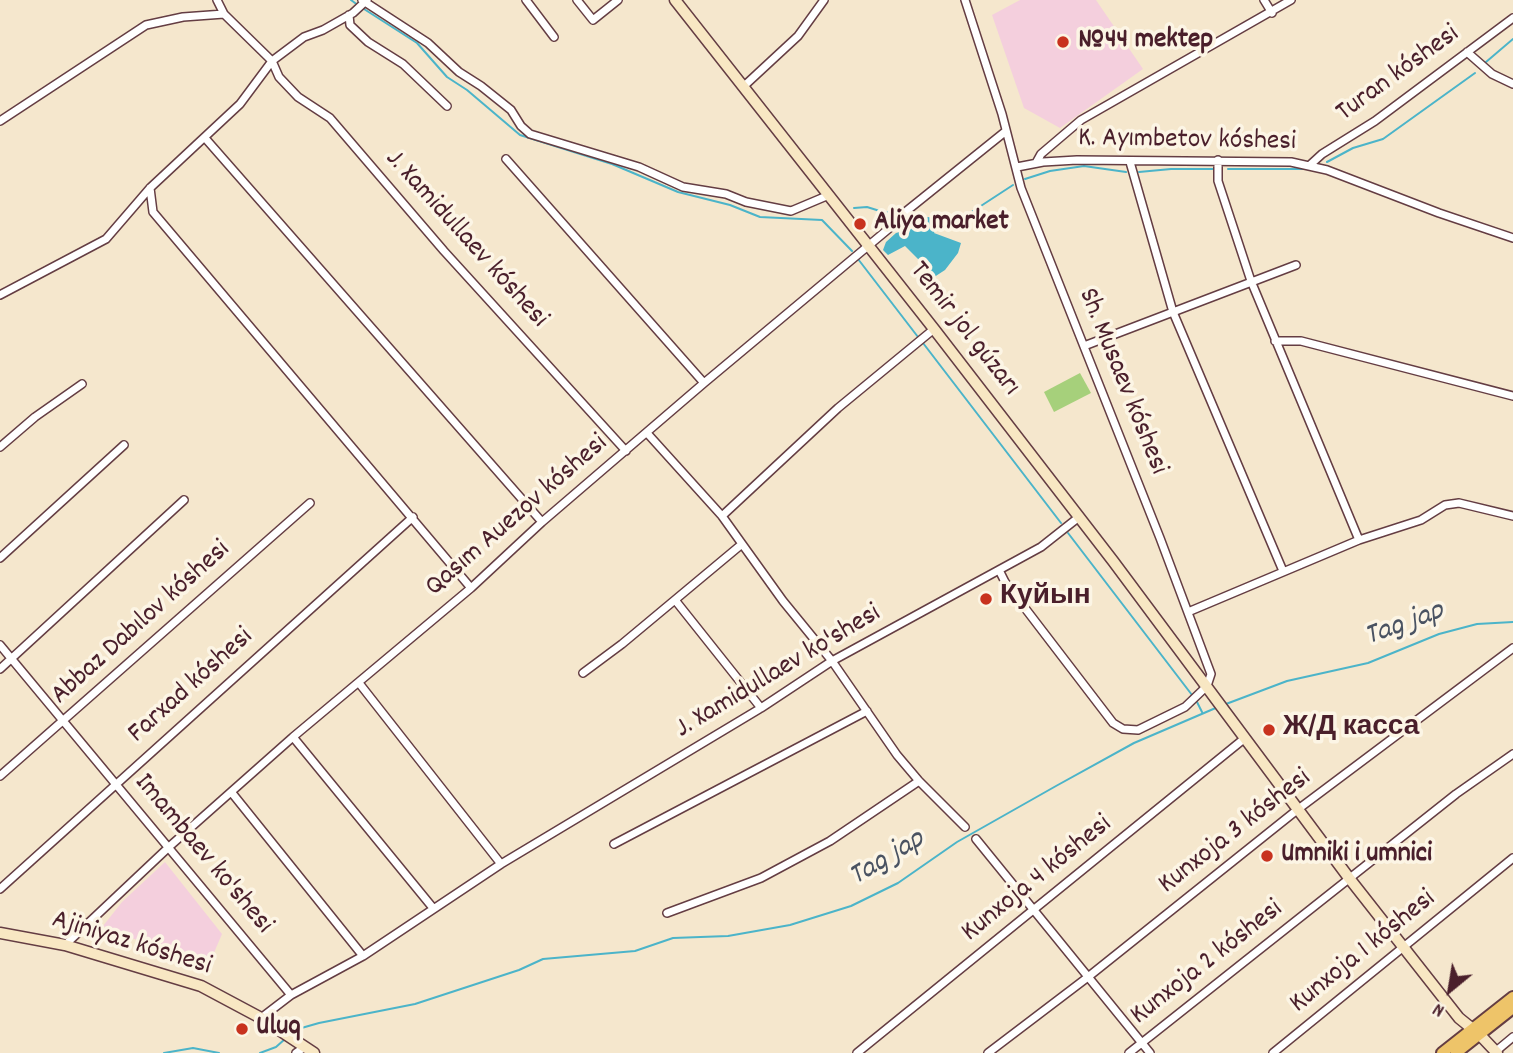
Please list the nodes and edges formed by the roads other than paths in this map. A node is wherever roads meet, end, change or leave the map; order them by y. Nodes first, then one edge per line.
1 (217, 0) edge
2 (526, 0) edge
3 (577, 0) edge
4 (618, 0) edge
5 (675, 0) edge
6 (824, 0) edge
7 (965, 0) edge
8 (1264, 0) edge
9 (1291, 0) edge
10 (365, 1) edge
11 (1272, 13) junction
12 (351, 14) junction
13 (224, 15) junction
14 (1513, 18) edge
15 (554, 37) dead end
16 (1467, 52) junction
17 (272, 61) junction
18 (1513, 84) edge
19 (743, 87) junction
20 (447, 106) dead end
21 (0, 121) edge
22 (1006, 131) junction
23 (205, 138) junction
24 (506, 159) dead end
25 (1218, 160) junction
26 (1130, 162) junction
27 (1036, 163) junction
28 (1310, 165) junction
29 (1017, 167) junction
30 (150, 188) junction
31 (829, 195) junction
32 (1513, 238) edge
33 (868, 245) junction
34 (1296, 265) dead end
35 (1251, 281) junction
36 (0, 295) edge
37 (1173, 312) junction
38 (934, 328) junction
39 (1275, 341) junction
40 (1084, 346) junction
41 (704, 383) junction
42 (82, 384) dead end
43 (1513, 396) edge
44 (647, 433) junction
45 (124, 445) dead end
46 (0, 447) edge
47 (626, 451) junction
48 (184, 500) dead end
49 (310, 503) dead end
50 (722, 516) junction
51 (1513, 516) edge
52 (413, 517) junction
53 (1079, 517) junction
54 (542, 522) junction
55 (1359, 540) junction
56 (742, 544) junction
57 (0, 558) edge
58 (999, 570) junction
59 (1283, 571) junction
60 (471, 588) junction
61 (675, 600) junction
62 (1188, 612) junction
63 (0, 645) edge
64 (1513, 648) edge
65 (12, 659) junction
66 (832, 661) junction
67 (0, 669) edge
68 (583, 673) dead end
69 (359, 683) junction
70 (1210, 689) junction
71 (761, 708) junction
72 (867, 711) junction
73 (64, 721) junction
74 (293, 737) junction
75 (1245, 738) junction
76 (1513, 754) edge
77 (0, 776) edge
78 (919, 781) junction
79 (115, 784) junction
80 (232, 793) junction
81 (1297, 810) junction
82 (965, 827) dead end
83 (976, 839) dead end
84 (614, 844) dead end
85 (170, 846) junction
86 (1513, 858) edge
87 (501, 864) junction
88 (1349, 878) junction
89 (0, 889) edge
90 (433, 908) junction
91 (1034, 910) junction
92 (667, 913) dead end
93 (0, 933) edge
94 (65, 945) junction
95 (1404, 948) junction
96 (363, 956) junction
97 (1088, 977) junction
98 (291, 995) junction
99 (1513, 997) edge
100 (1513, 1008) edge
101 (261, 1018) junction
102 (1477, 1032) junction
103 (1513, 1037) edge
104 (1142, 1042) junction
105 (303, 1049) edge
106 (1496, 1052) edge
107 (857, 1053) edge
108 (988, 1053) edge
109 (1129, 1053) edge
110 (1150, 1053) edge
111 (1273, 1053) edge
112 (1442, 1053) edge
113 (1456, 1053) edge

1 - 13 street
2 - 15 street
3 - 4 street
5 - 19 street, Temir jol gúzarı
6 - 19 street
7 - 22 street, Sh. Musaev kóshesi
8 - 11 street
9 - 11 street
10 - 12 street
10 - 31 street
11 - 27 street
12 - 17 street
12 - 20 street
13 - 17 street, J. Xamidullaev kóshesi
13 - 21 street
14 - 16 street, Turan kóshesi
16 - 18 street
16 - 28 street, Turan kóshesi
17 - 23 street
17 - 47 street, J. Xamidullaev kóshesi
19 - 31 street, Temir jol gúzarı
22 - 29 street, Sh. Musaev kóshesi
22 - 33 street, Qasım Auezov kóshesi
23 - 30 street
23 - 54 street
24 - 41 street
25 - 26 street, K. Ayımbetov kóshesi
25 - 28 street, K. Ayımbetov kóshesi
25 - 35 street
26 - 27 street, K. Ayımbetov kóshesi
26 - 37 street
27 - 29 street, K. Ayımbetov kóshesi
28 - 32 street, K. Ayımbetov kóshesi
29 - 40 street, Sh. Musaev kóshesi
30 - 36 street
30 - 52 street
31 - 33 street, Temir jol gúzarı
33 - 38 street, Temir jol gúzarı
33 - 41 street, Qasım Auezov kóshesi
34 - 35 street
35 - 37 street
35 - 39 street
37 - 40 street
37 - 59 street
38 - 50 street
38 - 53 street, Temir jol gúzarı
39 - 43 street
39 - 55 street
40 - 62 street, Sh. Musaev kóshesi
41 - 44 street, Qasım Auezov kóshesi
42 - 46 street
44 - 47 street, Qasım Auezov kóshesi
44 - 50 street
45 - 57 street
47 - 54 street, Qasım Auezov kóshesi
48 - 65 street
49 - 73 street, Abbaz Dabılov kóshesi
50 - 56 street
51 - 55 street
52 - 60 street
52 - 79 street, Farxad kóshesi
53 - 58 street, J. Xamidullaev ko'shesi
53 - 70 street, Temir jol gúzarı
54 - 60 street, Qasım Auezov kóshesi
55 - 59 street
56 - 61 street
56 - 66 street
58 - 66 street, J. Xamidullaev ko'shesi
58 - 70 street
59 - 62 street
60 - 69 street, Qasım Auezov kóshesi
61 - 68 street
61 - 71 street
62 - 70 street, Sh. Musaev kóshesi
63 - 65 street, Imambaev ko'shesi
64 - 81 street, Kunxoja 3 kóshesi
65 - 67 street
65 - 73 street, Imambaev ko'shesi
66 - 71 street, J. Xamidullaev ko'shesi
66 - 72 street
69 - 74 street, Qasım Auezov kóshesi
69 - 87 street
70 - 75 street, Temir jol gúzarı
71 - 87 street, J. Xamidullaev ko'shesi
72 - 78 street
72 - 84 street
73 - 77 street, Abbaz Dabılov kóshesi
73 - 79 street, Imambaev ko'shesi
74 - 80 street, Qasım Auezov kóshesi
74 - 90 street
75 - 81 street
75 - 91 street, Kunxoja 4 kóshesi
76 - 88 street, Kunxoja 2 kóshesi
78 - 82 street
78 - 92 street
79 - 85 street, Imambaev ko'shesi
79 - 89 street, Farxad kóshesi
80 - 85 street, Qasım Auezov kóshesi
80 - 96 street
81 - 88 street
81 - 97 street, Kunxoja 3 kóshesi
83 - 91 street
85 - 94 street, Qasım Auezov kóshesi
85 - 98 street, Imambaev ko'shesi
86 - 95 street, Kunxoja 1 kóshesi
87 - 90 street, J. Xamidullaev ko'shesi
88 - 95 street
88 - 104 street, Kunxoja 2 kóshesi
90 - 96 street, J. Xamidullaev ko'shesi
91 - 97 street
91 - 107 street, Kunxoja 4 kóshesi
93 - 94 street, Ajiniyaz kóshesi
94 - 101 street, Ajiniyaz kóshesi
95 - 102 street
95 - 111 street, Kunxoja 1 kóshesi
96 - 98 street, J. Xamidullaev ko'shesi
97 - 104 street
97 - 108 street, Kunxoja 3 kóshesi
98 - 101 street, J. Xamidullaev ko'shesi
99 - 102 main road
100 - 102 main road
101 - 105 street, Ajiniyaz kóshesi
102 - 106 street
102 - 112 main road
102 - 113 main road
103 - 106 street
104 - 109 street, Kunxoja 2 kóshesi
104 - 110 street

